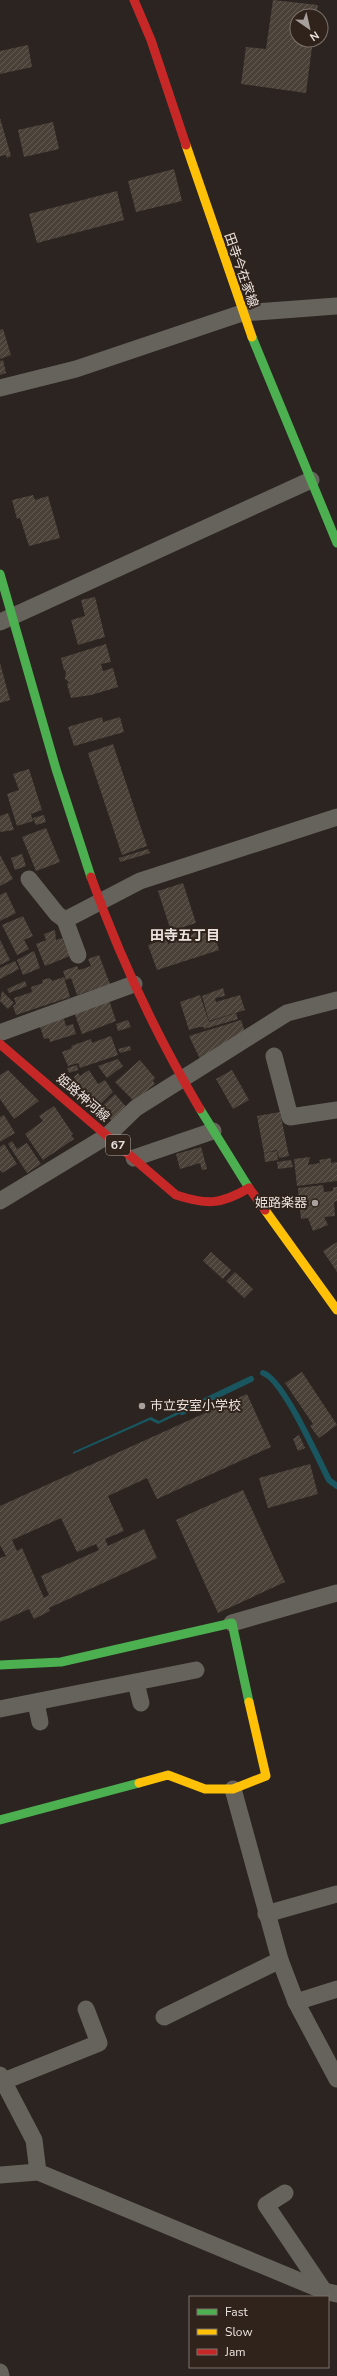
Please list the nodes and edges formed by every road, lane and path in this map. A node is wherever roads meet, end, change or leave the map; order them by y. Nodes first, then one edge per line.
1 (134, 0) edge
2 (337, 306) edge
3 (242, 313) junction
4 (0, 388) edge
5 (311, 480) junction
6 (337, 543) edge
7 (0, 574) edge
8 (6, 619) edge
9 (337, 817) edge
10 (29, 878) dead end
11 (100, 901) junction
12 (65, 920) junction
13 (78, 955) dead end
14 (134, 984) junction
15 (337, 1000) edge
16 (1, 1035) edge
17 (15, 1056) joint
18 (274, 1056) dead end
19 (182, 1079) junction
20 (337, 1110) edge
21 (213, 1131) junction
22 (107, 1136) junction
23 (134, 1158) junction
24 (249, 1188) junction
25 (0, 1201) edge
26 (337, 1310) edge
27 (337, 1593) edge
28 (232, 1623) junction
29 (0, 1665) edge
30 (196, 1670) dead end
31 (136, 1683) junction
32 (36, 1703) junction
33 (140, 1703) dead end
34 (0, 1709) edge
35 (40, 1722) dead end
36 (233, 1789) junction
37 (0, 1820) edge
38 (337, 1894) edge
39 (266, 1914) junction
40 (280, 1960) junction
41 (337, 1989) edge
42 (296, 2002) junction
43 (86, 2009) dead end
44 (164, 2017) dead end
45 (2, 2078) edge
46 (337, 2079) edge
47 (38, 2172) junction
48 (0, 2175) edge
49 (285, 2194) dead end
50 (330, 2293) edge
51 (0, 2372) edge
52 (1, 2376) edge

1 - 3 street, 田寺今在家線
2 - 3 street
3 - 4 street
3 - 5 street, 田寺今在家線
5 - 6 street, 田寺今在家線
5 - 8 street
7 - 8 street
8 - 11 street
9 - 11 street
10 - 12 street
11 - 12 street
11 - 14 street
12 - 13 street
14 - 16 street
14 - 19 street
15 - 19 street
16 - 17 street
17 - 22 street, 姫路神河線 / 67
18 - 20 street
19 - 21 street
19 - 22 street
21 - 23 street
21 - 24 street
22 - 23 street, 姫路神河線 / 67
22 - 25 street
23 - 24 street, 姫路神河線 / 67
24 - 26 street
27 - 28 street
28 - 29 street
28 - 36 street
30 - 31 street
31 - 32 street
31 - 33 street
32 - 34 street
32 - 35 street
36 - 37 street
36 - 39 street
38 - 39 street
39 - 40 street
40 - 42 street
40 - 44 street
41 - 42 street
42 - 46 street
43 - 45 street
45 - 47 street
47 - 48 street
47 - 50 street
49 - 50 street
51 - 52 street

